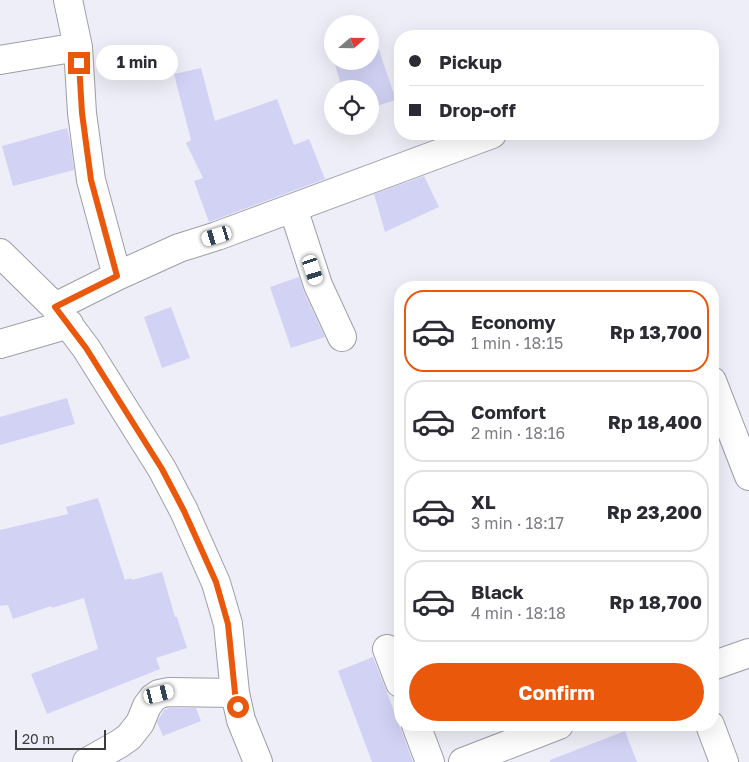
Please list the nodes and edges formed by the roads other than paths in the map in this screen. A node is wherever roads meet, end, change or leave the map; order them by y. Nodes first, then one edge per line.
1 (68, 0) edge
2 (78, 47) junction
3 (0, 60) edge
4 (476, 140) edge
5 (293, 208) junction
6 (0, 254) edge
7 (117, 276) junction
8 (62, 315) junction
9 (342, 337) dead end
10 (0, 344) edge
11 (719, 399) edge
12 (749, 476) edge
13 (387, 649) dead end
14 (749, 652) edge
15 (719, 663) edge
16 (394, 667) edge
17 (235, 693) junction
18 (418, 731) edge
19 (543, 731) edge
20 (712, 731) edge
21 (87, 762) edge
22 (258, 762) edge
23 (430, 762) edge
24 (463, 762) edge
25 (724, 762) edge

1 - 2 street
2 - 3 street
2 - 7 street
4 - 5 street
5 - 7 street
5 - 9 street
6 - 8 street
7 - 8 street
8 - 10 street
8 - 17 street
11 - 12 street
13 - 16 street
14 - 15 street
17 - 21 street
17 - 22 street
18 - 23 street
19 - 24 street
20 - 25 street

